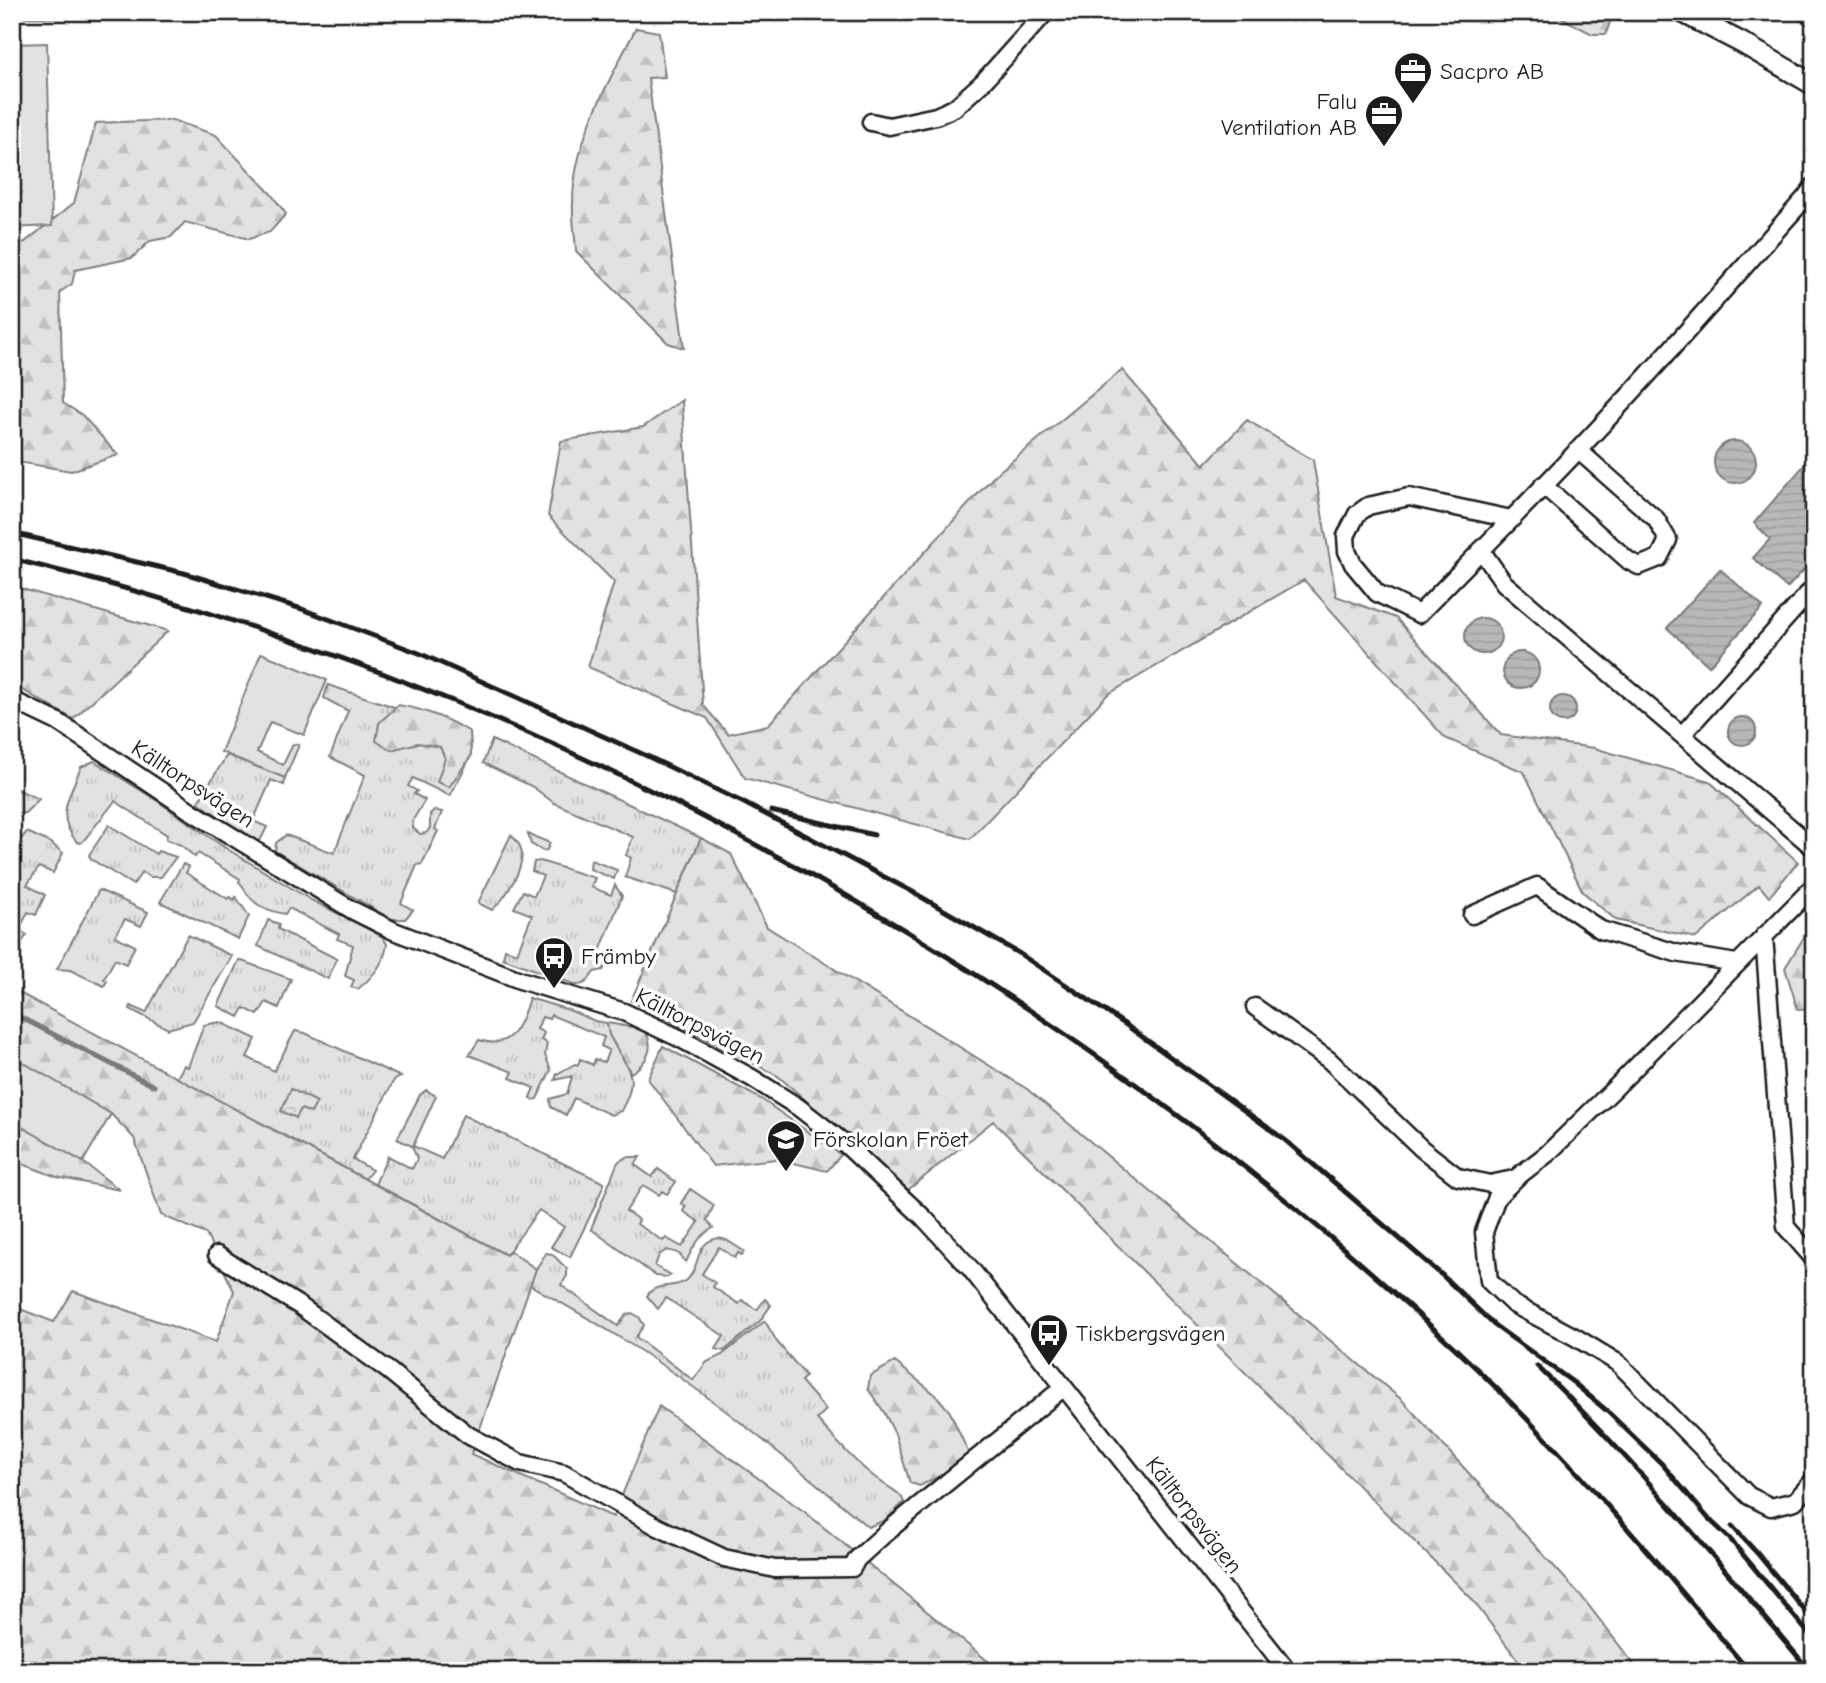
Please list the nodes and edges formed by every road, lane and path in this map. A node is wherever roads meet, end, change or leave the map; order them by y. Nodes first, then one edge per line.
1 (1046, 12) edge
2 (1682, 12) edge
3 (1814, 85) edge
4 (871, 122) dead end
5 (1811, 196) edge
6 (1578, 450) junction
7 (1544, 485) junction
8 (1511, 519) junction
9 (1481, 550) junction
10 (1814, 587) edge
11 (12, 700) edge
12 (1682, 735) junction
13 (1814, 848) edge
14 (1814, 886) edge
15 (1472, 915) dead end
16 (1764, 936) junction
17 (1737, 963) junction
18 (1255, 1007) dead end
19 (1516, 1178) junction
20 (217, 1255) dead end
21 (1814, 1259) edge
22 (1064, 1387) junction
23 (1814, 1480) edge
24 (1288, 1671) edge

1 - 4 street
2 - 3 street
5 - 6 street
6 - 7 street
6 - 7 street
7 - 8 street
8 - 9 street
8 - 9 street
9 - 12 street
10 - 12 street
11 - 22 street, Källtorpsvägen
12 - 13 street
14 - 16 street
15 - 17 street
16 - 17 street
16 - 21 street
17 - 19 street
18 - 19 street
19 - 23 street
20 - 22 street
22 - 24 street, Källtorpsvägen

